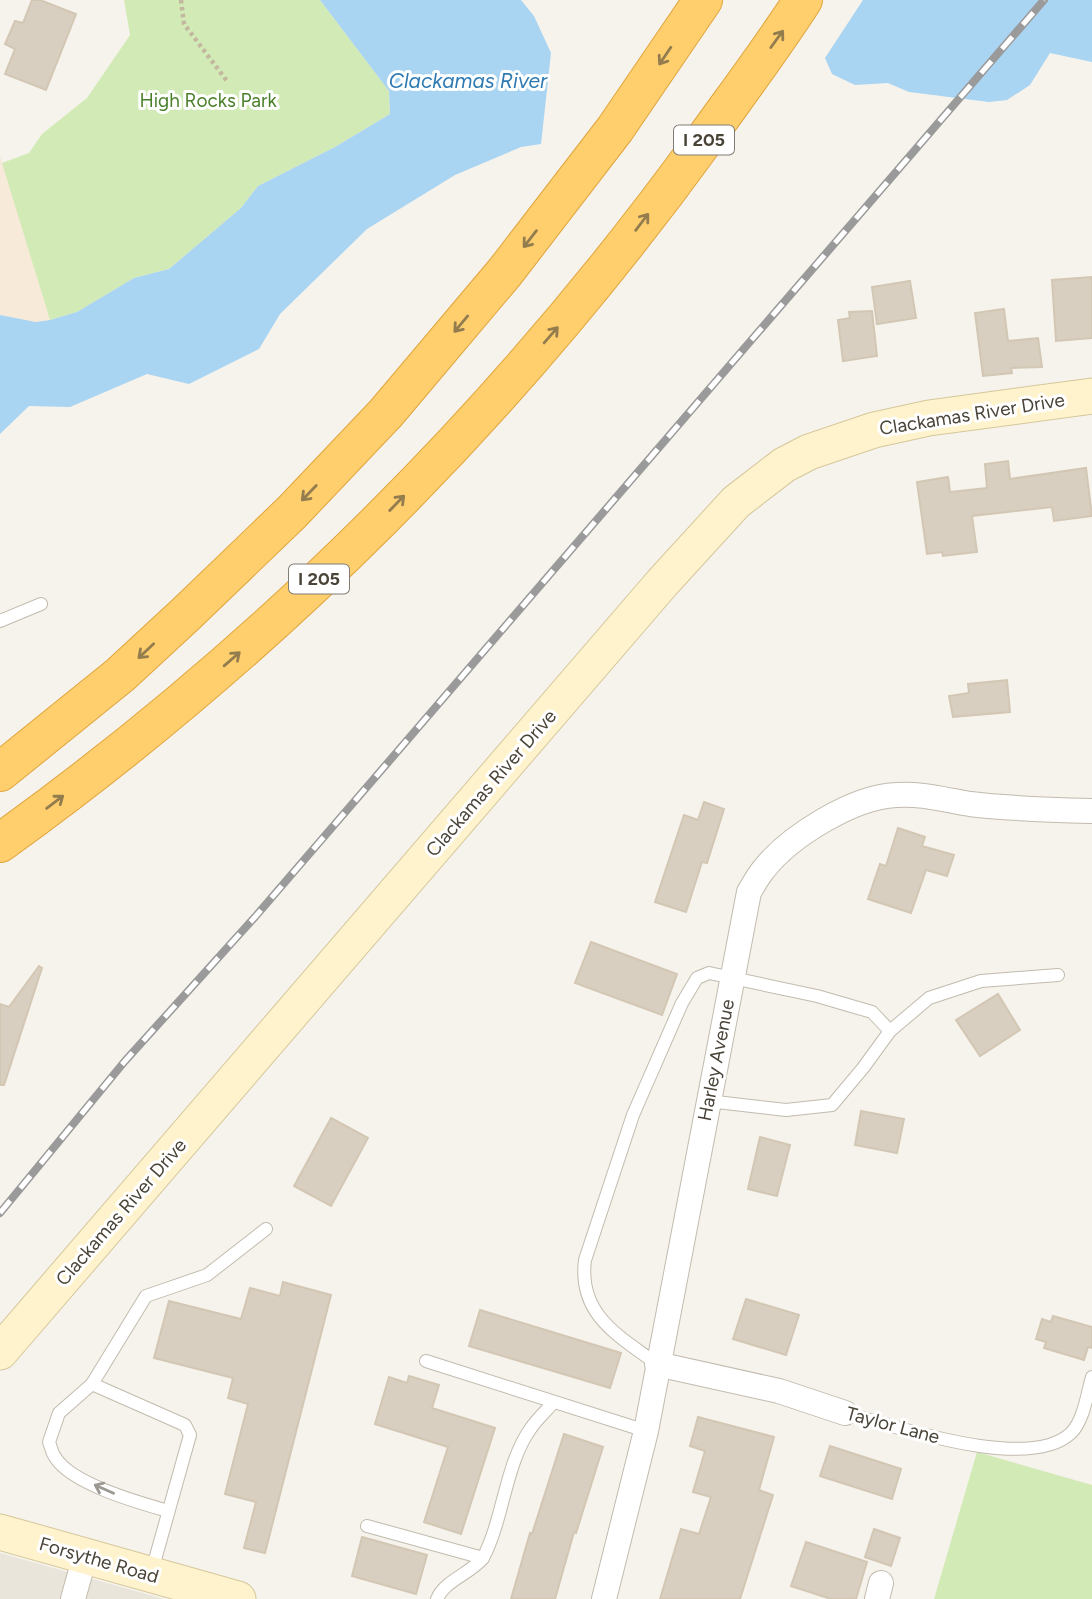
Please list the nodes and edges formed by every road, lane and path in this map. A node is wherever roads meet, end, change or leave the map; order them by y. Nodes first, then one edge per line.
1 (181, 0) edge
2 (703, 0) edge
3 (803, 0) edge
4 (227, 81) dead end
5 (1092, 396) edge
6 (41, 604) dead end
7 (0, 621) edge
8 (0, 772) edge
9 (1092, 811) edge
10 (0, 843) edge
11 (1058, 975) dead end
12 (733, 977) junction
13 (890, 1031) junction
14 (708, 1101) junction
15 (266, 1228) dead end
16 (0, 1352) edge
17 (426, 1361) dead end
18 (657, 1364) junction
19 (1092, 1377) edge
20 (92, 1384) junction
21 (554, 1403) junction
22 (845, 1413) joint
23 (646, 1432) junction
24 (169, 1511) junction
25 (366, 1526) dead end
26 (0, 1532) edge
27 (85, 1556) junction
28 (483, 1558) junction
29 (151, 1574) junction
30 (73, 1599) edge
31 (238, 1599) edge
32 (437, 1599) edge
33 (604, 1599) edge

1 - 4 path
2 -> 8 highway
10 -> 3 highway, I 205
5 - 16 main road, Clackamas River Drive
6 - 7 lane
9 - 12 street, Harley Avenue
11 - 13 lane
12 - 13 lane
12 - 14 street, Harley Avenue
12 - 18 lane
13 - 14 lane
14 - 18 street, Harley Avenue
15 - 20 lane
17 - 21 lane
18 - 22 street, Taylor Lane
18 - 23 street, Harley Avenue
19 - 22 lane, Taylor Lane
20 - 24 lane
24 -> 20 lane
21 - 23 lane
21 - 28 lane
23 - 33 street, Harley Avenue
24 - 29 lane
25 - 28 lane
26 - 27 main road, Forsythe Road
27 - 29 main road, Forsythe Road
27 - 30 street
28 - 32 lane
29 - 31 main road, Forsythe Road

